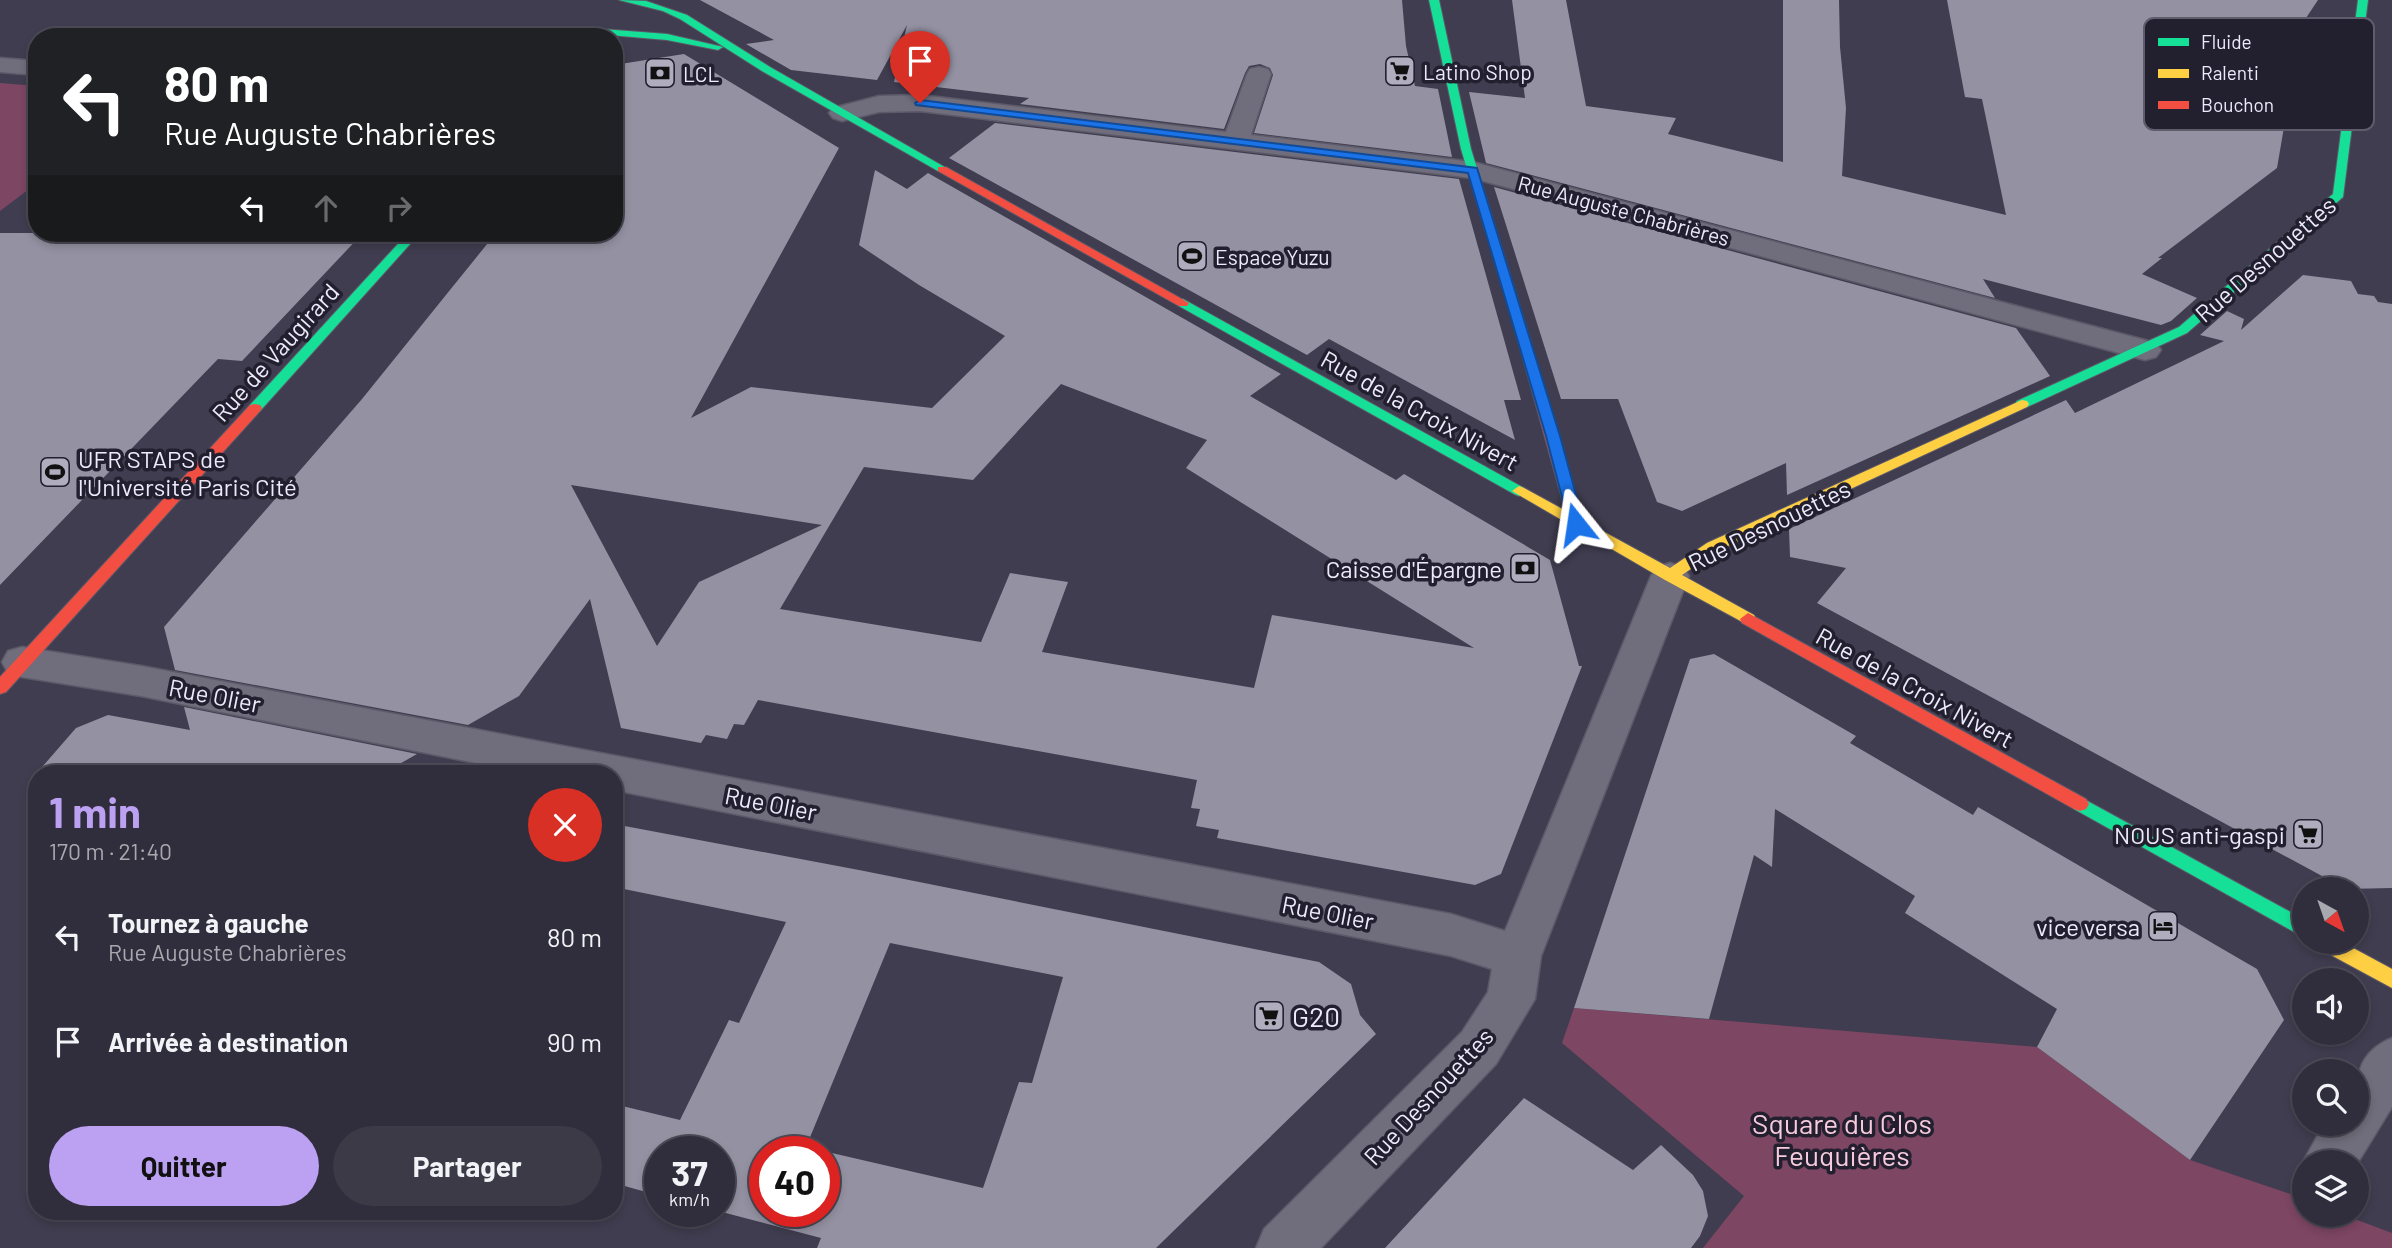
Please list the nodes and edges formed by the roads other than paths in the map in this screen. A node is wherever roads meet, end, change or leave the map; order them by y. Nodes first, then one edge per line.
1 (624, 0) edge
2 (1434, 0) edge
3 (2363, 0) edge
4 (2361, 18) edge
5 (598, 20) edge
6 (735, 51) junction
7 (0, 65) edge
8 (28, 67) edge
9 (1259, 74) dead end
10 (842, 113) junction
11 (2347, 130) edge
12 (1237, 142) junction
13 (1473, 170) junction
14 (407, 242) edge
15 (2145, 350) junction
16 (1576, 524) junction
17 (1670, 576) junction
18 (11, 675) edge
19 (576, 765) edge
20 (623, 774) edge
21 (2292, 923) edge
22 (2347, 954) edge
23 (1518, 956) junction
24 (2392, 979) edge
25 (2392, 1062) edge
26 (2369, 1098) edge
27 (1283, 1248) edge

1 - 6 street, Rue de la Croix Nivert
2 - 13 street
3 - 4 street, Rue Desnouettes
5 - 6 street, Rue de la Croix Nivert
6 - 10 street, Rue de la Croix Nivert
7 - 8 street
9 - 12 street
10 - 12 street, Rue Auguste Chabrières
10 - 16 street, Rue de la Croix Nivert
11 - 15 street, Rue Desnouettes
12 - 13 street, Rue Auguste Chabrières
13 - 15 street, Rue Auguste Chabrières
13 - 16 street
14 - 18 street, Rue de Vaugirard
15 - 17 street, Rue Desnouettes
16 - 17 street, Rue de la Croix Nivert
17 - 21 street, Rue de la Croix Nivert
17 - 23 street, Rue Desnouettes
18 - 19 street, Rue Olier
20 - 23 street, Rue Olier
22 - 24 street
23 - 27 street, Rue Desnouettes
25 - 26 street

